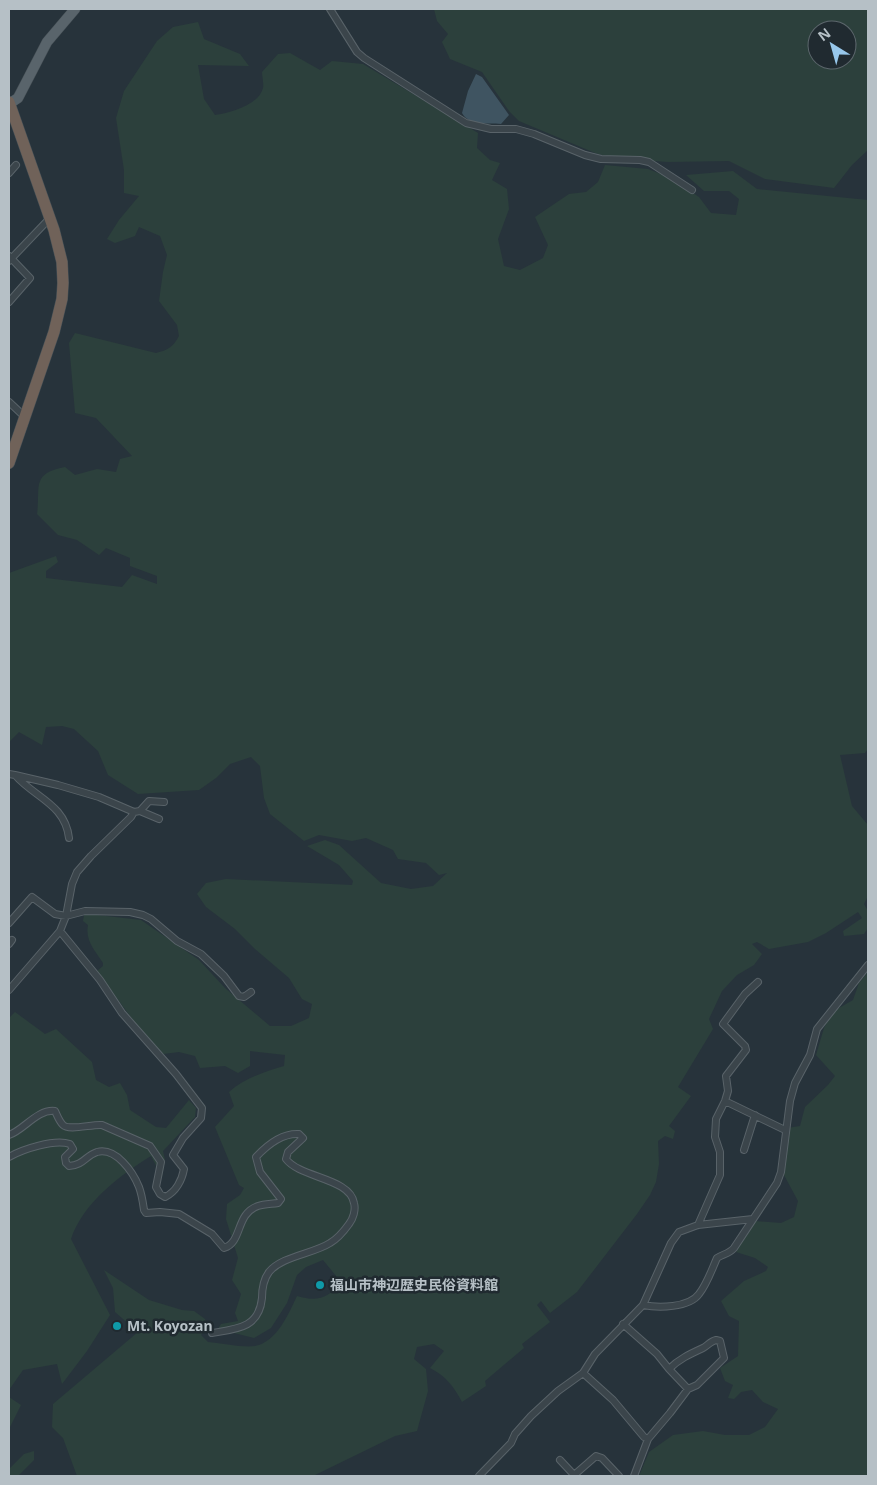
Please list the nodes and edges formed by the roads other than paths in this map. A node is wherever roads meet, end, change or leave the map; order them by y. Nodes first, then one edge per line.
1 (75, 9) edge
2 (330, 9) edge
3 (9, 103) edge
4 (11, 117) edge
5 (16, 165) dead end
6 (9, 173) edge
7 (692, 190) dead end
8 (50, 218) junction
9 (10, 258) edge
10 (9, 302) edge
11 (9, 402) edge
12 (25, 417) junction
13 (9, 463) edge
14 (12, 775) edge
15 (164, 802) dead end
16 (137, 811) junction
17 (159, 819) dead end
18 (69, 838) dead end
19 (66, 916) junction
20 (9, 923) edge
21 (60, 931) junction
22 (868, 965) edge
23 (758, 982) dead end
24 (9, 990) edge
25 (251, 992) dead end
26 (725, 1101) junction
27 (755, 1115) junction
28 (785, 1130) junction
29 (9, 1135) edge
30 (744, 1150) dead end
31 (9, 1157) edge
32 (753, 1219) junction
33 (698, 1225) junction
34 (643, 1305) junction
35 (623, 1324) junction
36 (212, 1334) dead end
37 (669, 1369) junction
38 (584, 1373) junction
39 (688, 1389) junction
40 (648, 1439) junction
41 (560, 1460) dead end
42 (479, 1476) edge
43 (574, 1476) edge
44 (619, 1476) edge
45 (634, 1476) edge

1 - 3 main road
2 - 7 street
3 - 4 highway
4 - 8 highway
5 - 6 street
8 - 9 street
8 - 12 highway
9 - 10 street
11 - 12 street
12 - 13 highway
14 - 16 street
14 - 18 street
15 - 16 street
16 - 17 street
16 - 19 street
19 - 20 street
19 - 21 street
19 - 25 street
21 - 24 street
21 - 29 street
22 - 28 street
23 - 26 street
26 - 27 street
26 - 33 street
27 - 28 street
27 - 30 street
28 - 32 street
31 - 36 street
32 - 33 street
32 - 34 street
33 - 34 street
34 - 35 street
35 - 37 street
35 - 38 street
37 - 39 street
37 - 39 street
38 - 40 street
38 - 42 street
39 - 40 street
40 - 45 street
41 - 43 street
43 - 44 street

